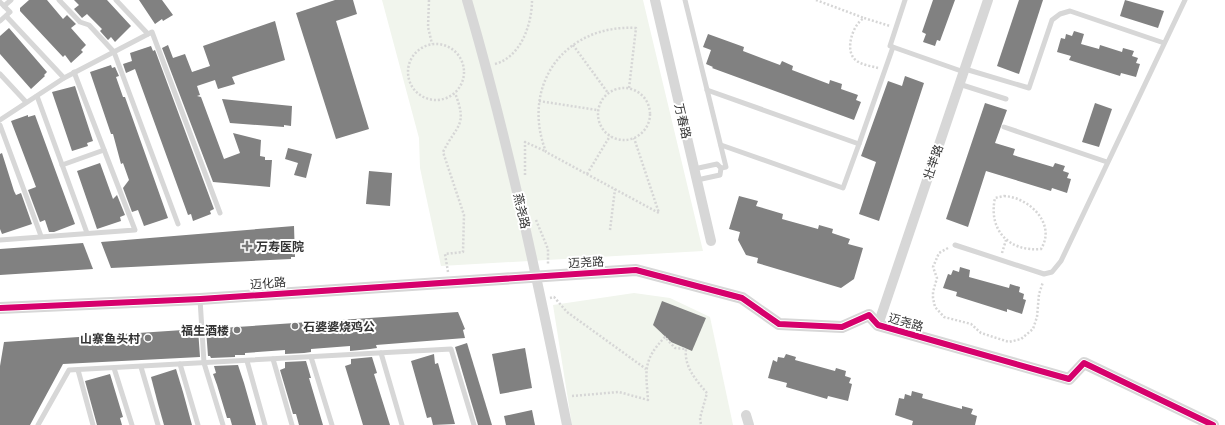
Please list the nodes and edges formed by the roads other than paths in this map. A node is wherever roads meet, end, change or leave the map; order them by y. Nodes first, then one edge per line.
1 (11, 0) edge
2 (59, 0) edge
3 (116, 0) edge
4 (467, 0) edge
5 (655, 0) edge
6 (685, 0) edge
7 (905, 0) edge
8 (988, 0) edge
9 (1185, 0) edge
10 (2, 4) edge
11 (6, 16) junction
12 (0, 21) edge
13 (148, 34) junction
14 (1164, 43) junction
15 (893, 47) junction
16 (114, 52) junction
17 (964, 70) junction
18 (74, 72) junction
19 (0, 74) edge
20 (64, 78) junction
21 (960, 84) junction
22 (707, 90) junction
23 (37, 96) junction
24 (1006, 99) dead end
25 (26, 102) junction
26 (0, 120) edge
27 (0, 125) edge
28 (1004, 127) dead end
29 (859, 144) junction
30 (721, 145) junction
31 (104, 150) junction
32 (1107, 162) junction
33 (62, 165) junction
34 (721, 168) junction
35 (694, 169) junction
36 (697, 180) junction
37 (220, 213) dead end
38 (178, 224) dead end
39 (87, 233) junction
40 (41, 236) junction
41 (0, 240) edge
42 (712, 242) dead end
43 (955, 245) road end
44 (537, 276) junction
45 (200, 299) junction
46 (0, 308) edge
47 (878, 325) junction
48 (381, 353) junction
49 (311, 357) junction
50 (273, 359) junction
51 (247, 361) junction
52 (204, 363) junction
53 (180, 364) junction
54 (141, 366) junction
55 (114, 368) junction
56 (78, 370) junction
57 (38, 425) edge
58 (93, 425) edge
59 (132, 425) edge
60 (158, 425) edge
61 (198, 425) edge
62 (223, 425) edge
63 (266, 425) edge
64 (292, 425) edge
65 (332, 425) edge
66 (402, 425) edge
67 (474, 425) edge
68 (567, 425) edge
69 (1213, 425) edge

1 - 10 lane
2 - 16 lane
3 - 13 lane
4 - 44 street, 燕尧路
5 - 35 street, 万春路
6 - 22 lane
7 - 15 lane
8 - 17 street, 壮举路
9 - 14 lane
10 - 11 lane
11 - 12 lane
11 - 20 lane
13 - 16 lane
13 - 37 lane
14 - 17 lane
14 - 32 lane
15 - 17 lane
15 - 29 lane
16 - 18 lane
16 - 38 lane
17 - 21 street, 壮举路
18 - 20 lane
18 - 31 lane
19 - 25 lane
20 - 23 lane
21 - 24 lane
21 - 47 street, 壮举路
22 - 29 lane
22 - 30 lane
23 - 25 lane
23 - 33 lane
25 - 26 lane
27 - 40 lane
28 - 32 lane
29 - 30 lane
30 - 34 lane
31 - 33 lane
31 - 39 lane
32 - 43 lane
33 - 39 lane
34 - 35 lane
34 - 36 lane
35 - 36 street, 万春路
36 - 42 street, 万春路
39 - 40 lane
40 - 41 lane
44 - 45 street, 迈化路
44 - 47 street, 迈尧路
44 - 68 street, 燕尧路
45 - 46 street, 迈化路
45 - 52 lane
47 - 69 street, 迈尧路
48 - 49 lane
48 - 66 lane
48 - 67 lane
49 - 50 lane
49 - 65 lane
50 - 51 lane
50 - 64 lane
51 - 52 lane
51 - 63 lane
52 - 53 lane
52 - 62 lane
53 - 54 lane
53 - 61 lane
54 - 55 lane
54 - 60 lane
55 - 56 lane
55 - 59 lane
56 - 57 lane
56 - 58 lane

